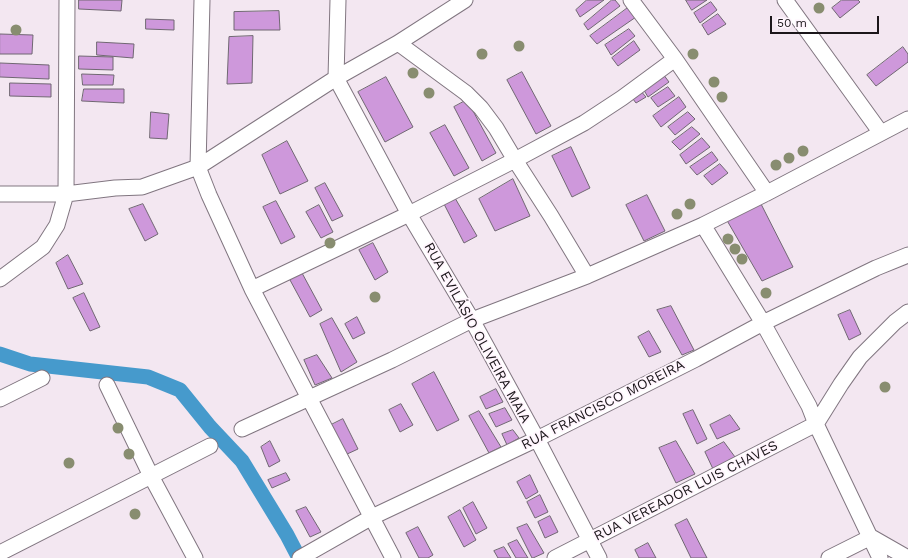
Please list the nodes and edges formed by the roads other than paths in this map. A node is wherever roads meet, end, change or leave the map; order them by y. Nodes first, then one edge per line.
1 (67, 0) edge
2 (202, 0) edge
3 (338, 0) edge
4 (465, 0) edge
5 (631, 0) edge
6 (785, 0) edge
7 (398, 43) junction
8 (675, 59) junction
9 (336, 78) junction
10 (908, 119) edge
11 (881, 133) junction
12 (515, 160) junction
13 (198, 167) junction
14 (767, 193) junction
15 (0, 194) edge
16 (66, 194) junction
17 (409, 214) junction
18 (704, 224) junction
19 (908, 255) edge
20 (587, 276) junction
21 (0, 279) edge
22 (252, 289) junction
23 (908, 312) edge
24 (472, 320) junction
25 (763, 323) junction
26 (42, 378) dead end
27 (107, 385) dead end
28 (308, 398) junction
29 (0, 399) edge
30 (816, 424) junction
31 (242, 429) dead end
32 (537, 439) junction
33 (210, 446) dead end
34 (151, 476) junction
35 (372, 517) junction
36 (871, 538) junction
37 (590, 540) junction
38 (0, 553) edge
39 (195, 558) edge
40 (300, 558) edge
41 (393, 558) edge
42 (556, 558) edge
43 (599, 558) edge
44 (829, 558) edge
45 (880, 558) edge
46 (908, 558) edge

1 - 16 street
2 - 13 street
3 - 9 street
4 - 7 street
5 - 8 street
6 - 11 street
7 - 9 street
7 - 12 street
8 - 12 street
8 - 14 street
9 - 13 street
9 - 17 street, RUA EVILÁSIO OLIVEIRA MAIA
10 - 11 street
11 - 14 street
12 - 17 street
12 - 20 street
13 - 16 street
13 - 22 street
14 - 18 street
15 - 16 street
16 - 21 street
17 - 22 street
17 - 24 street, RUA EVILÁSIO OLIVEIRA MAIA
18 - 20 street
18 - 25 street
19 - 25 street, RUA FRANCISCO MOREIRA
20 - 24 street
22 - 28 street
23 - 30 street
24 - 28 street
24 - 32 street, RUA EVILÁSIO OLIVEIRA MAIA
25 - 30 street
25 - 32 street, RUA FRANCISCO MOREIRA
26 - 29 street
27 - 34 street
28 - 31 street
28 - 35 street
30 - 36 street
30 - 37 street, RUA VEREADOR LUIS CHAVES
32 - 35 street, RUA FRANCISCO MOREIRA
32 - 37 street, RUA EVILÁSIO OLIVEIRA MAIA
33 - 34 street
34 - 38 street
34 - 39 street
35 - 40 street, RUA FRANCISCO MOREIRA
35 - 41 street
36 - 44 street
36 - 45 street
36 - 46 street
37 - 42 street, RUA VEREADOR LUIS CHAVES
37 - 43 street, RUA EVILÁSIO OLIVEIRA MAIA

